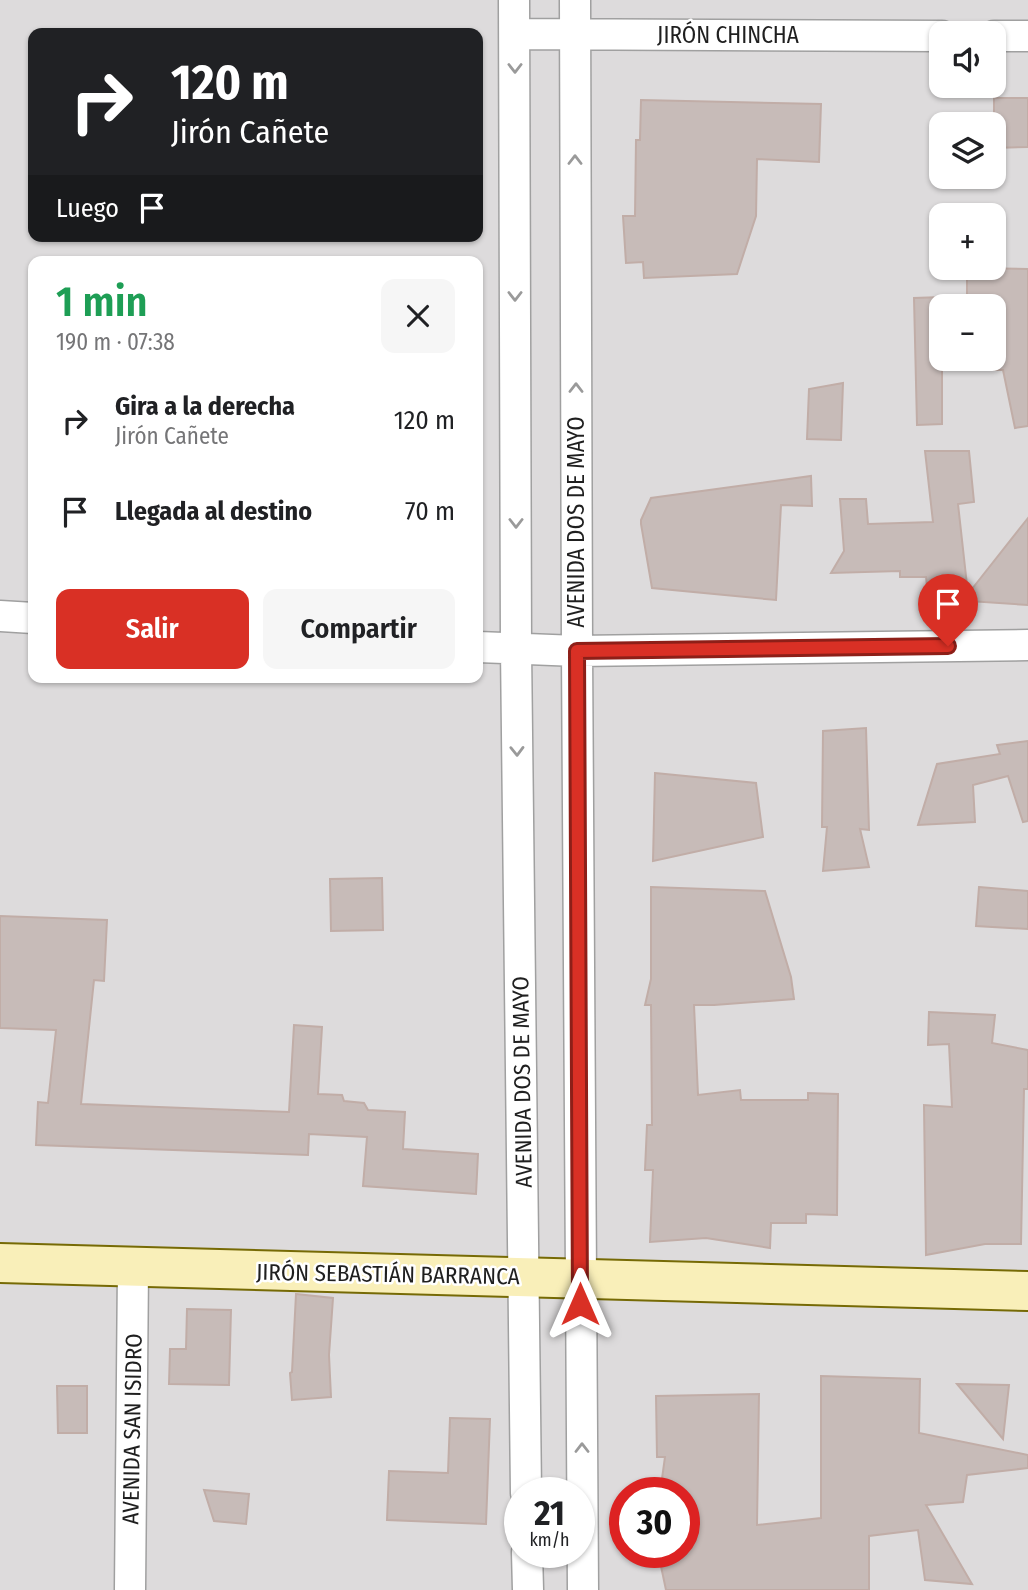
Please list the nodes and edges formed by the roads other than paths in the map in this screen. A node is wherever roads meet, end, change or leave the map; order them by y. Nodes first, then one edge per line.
1 (514, 0) edge
2 (575, 0) edge
3 (515, 34) junction
4 (574, 34) junction
5 (929, 36) edge
6 (1006, 36) edge
7 (1028, 36) edge
8 (0, 616) edge
9 (28, 618) edge
10 (1028, 645) edge
11 (483, 647) edge
12 (516, 649) junction
13 (577, 651) junction
14 (0, 1264) edge
15 (133, 1268) junction
16 (524, 1277) junction
17 (580, 1279) junction
18 (1028, 1291) edge
19 (526, 1477) edge
20 (527, 1568) edge
21 (130, 1590) edge
22 (528, 1590) edge
23 (583, 1590) edge

1 - 3 street, AVENIDA DOS DE MAYO
2 - 4 street, AVENIDA DOS DE MAYO
3 - 4 street, JIRÓN CHINCHA
3 -> 12 street, AVENIDA DOS DE MAYO
4 - 5 street, JIRÓN CHINCHA
13 -> 4 street, AVENIDA DOS DE MAYO
6 - 7 street
8 - 9 street
10 - 13 street
11 - 12 street
12 - 13 street
12 -> 16 street, AVENIDA DOS DE MAYO
13 - 17 street, AVENIDA DOS DE MAYO
14 - 15 street, JIRÓN SEBASTIÁN BARRANCA
15 - 16 street, JIRÓN SEBASTIÁN BARRANCA
15 - 21 street, AVENIDA SAN ISIDRO
16 - 17 street, JIRÓN SEBASTIÁN BARRANCA
16 - 19 street, AVENIDA DOS DE MAYO
17 - 18 street, JIRÓN SEBASTIÁN BARRANCA
23 -> 17 street, AVENIDA DOS DE MAYO
20 - 22 street

